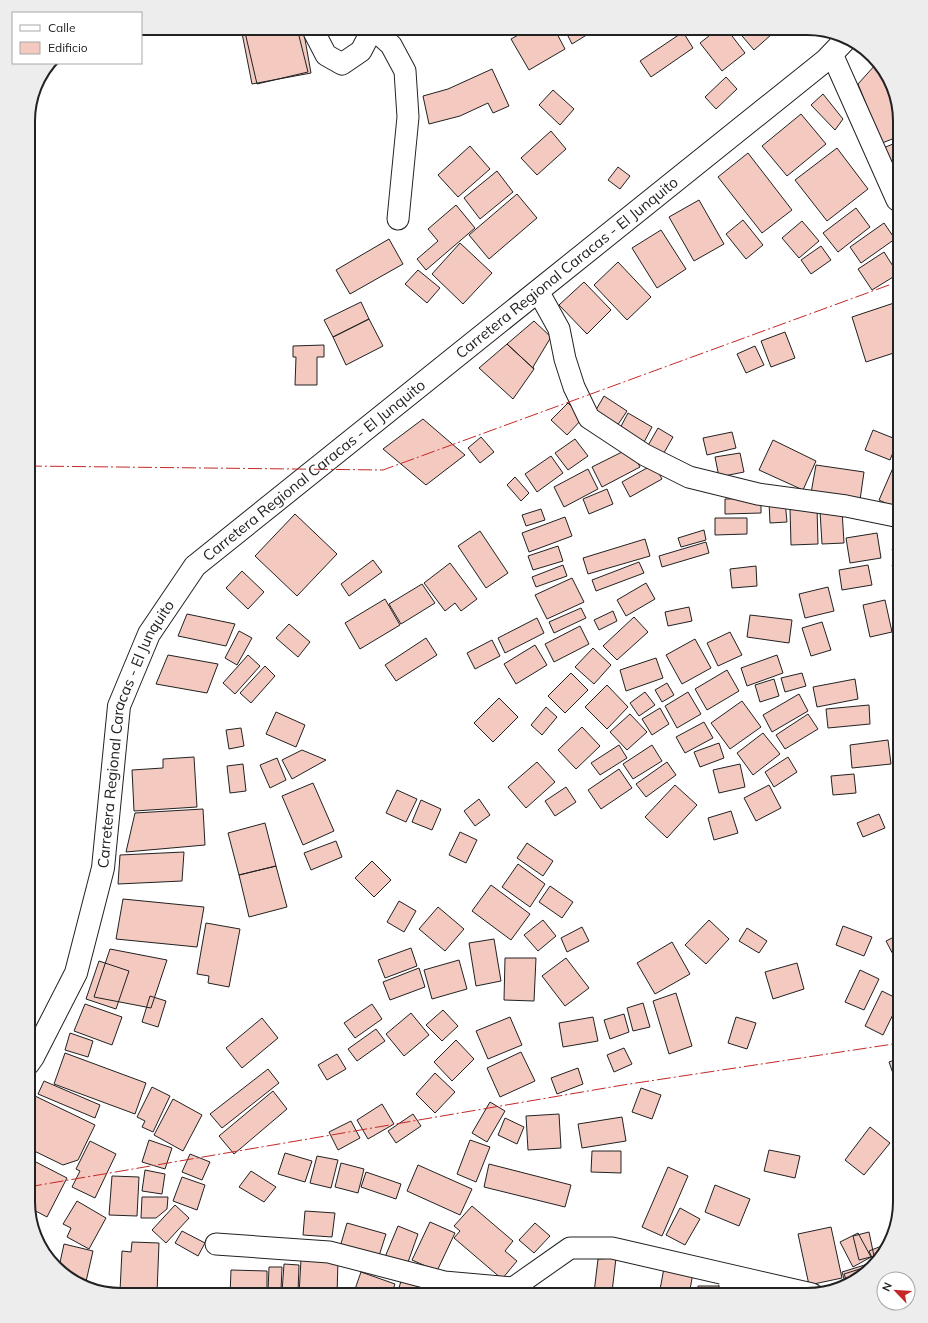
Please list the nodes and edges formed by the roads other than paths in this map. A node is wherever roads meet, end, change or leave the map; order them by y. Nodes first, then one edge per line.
1 (316, 35) edge
2 (370, 35) edge
3 (380, 35) edge
4 (842, 43) edge
5 (832, 54) junction
6 (893, 191) edge
7 (398, 219) dead end
8 (538, 291) junction
9 (893, 516) edge
10 (35, 1053) edge
11 (216, 1244) dead end
12 (728, 1275) junction
13 (484, 1288) edge
14 (516, 1288) edge
15 (731, 1288) edge
16 (785, 1288) edge

1 - 2 street
3 - 7 street
4 - 5 main road, Carretera Regional Caracas - El Junquito
5 - 6 street
5 - 8 main road, Carretera Regional Caracas - El Junquito
8 - 9 street
8 - 10 main road, Carretera Regional Caracas - El Junquito
11 - 13 street
12 - 14 street
12 - 15 street
12 - 16 street

